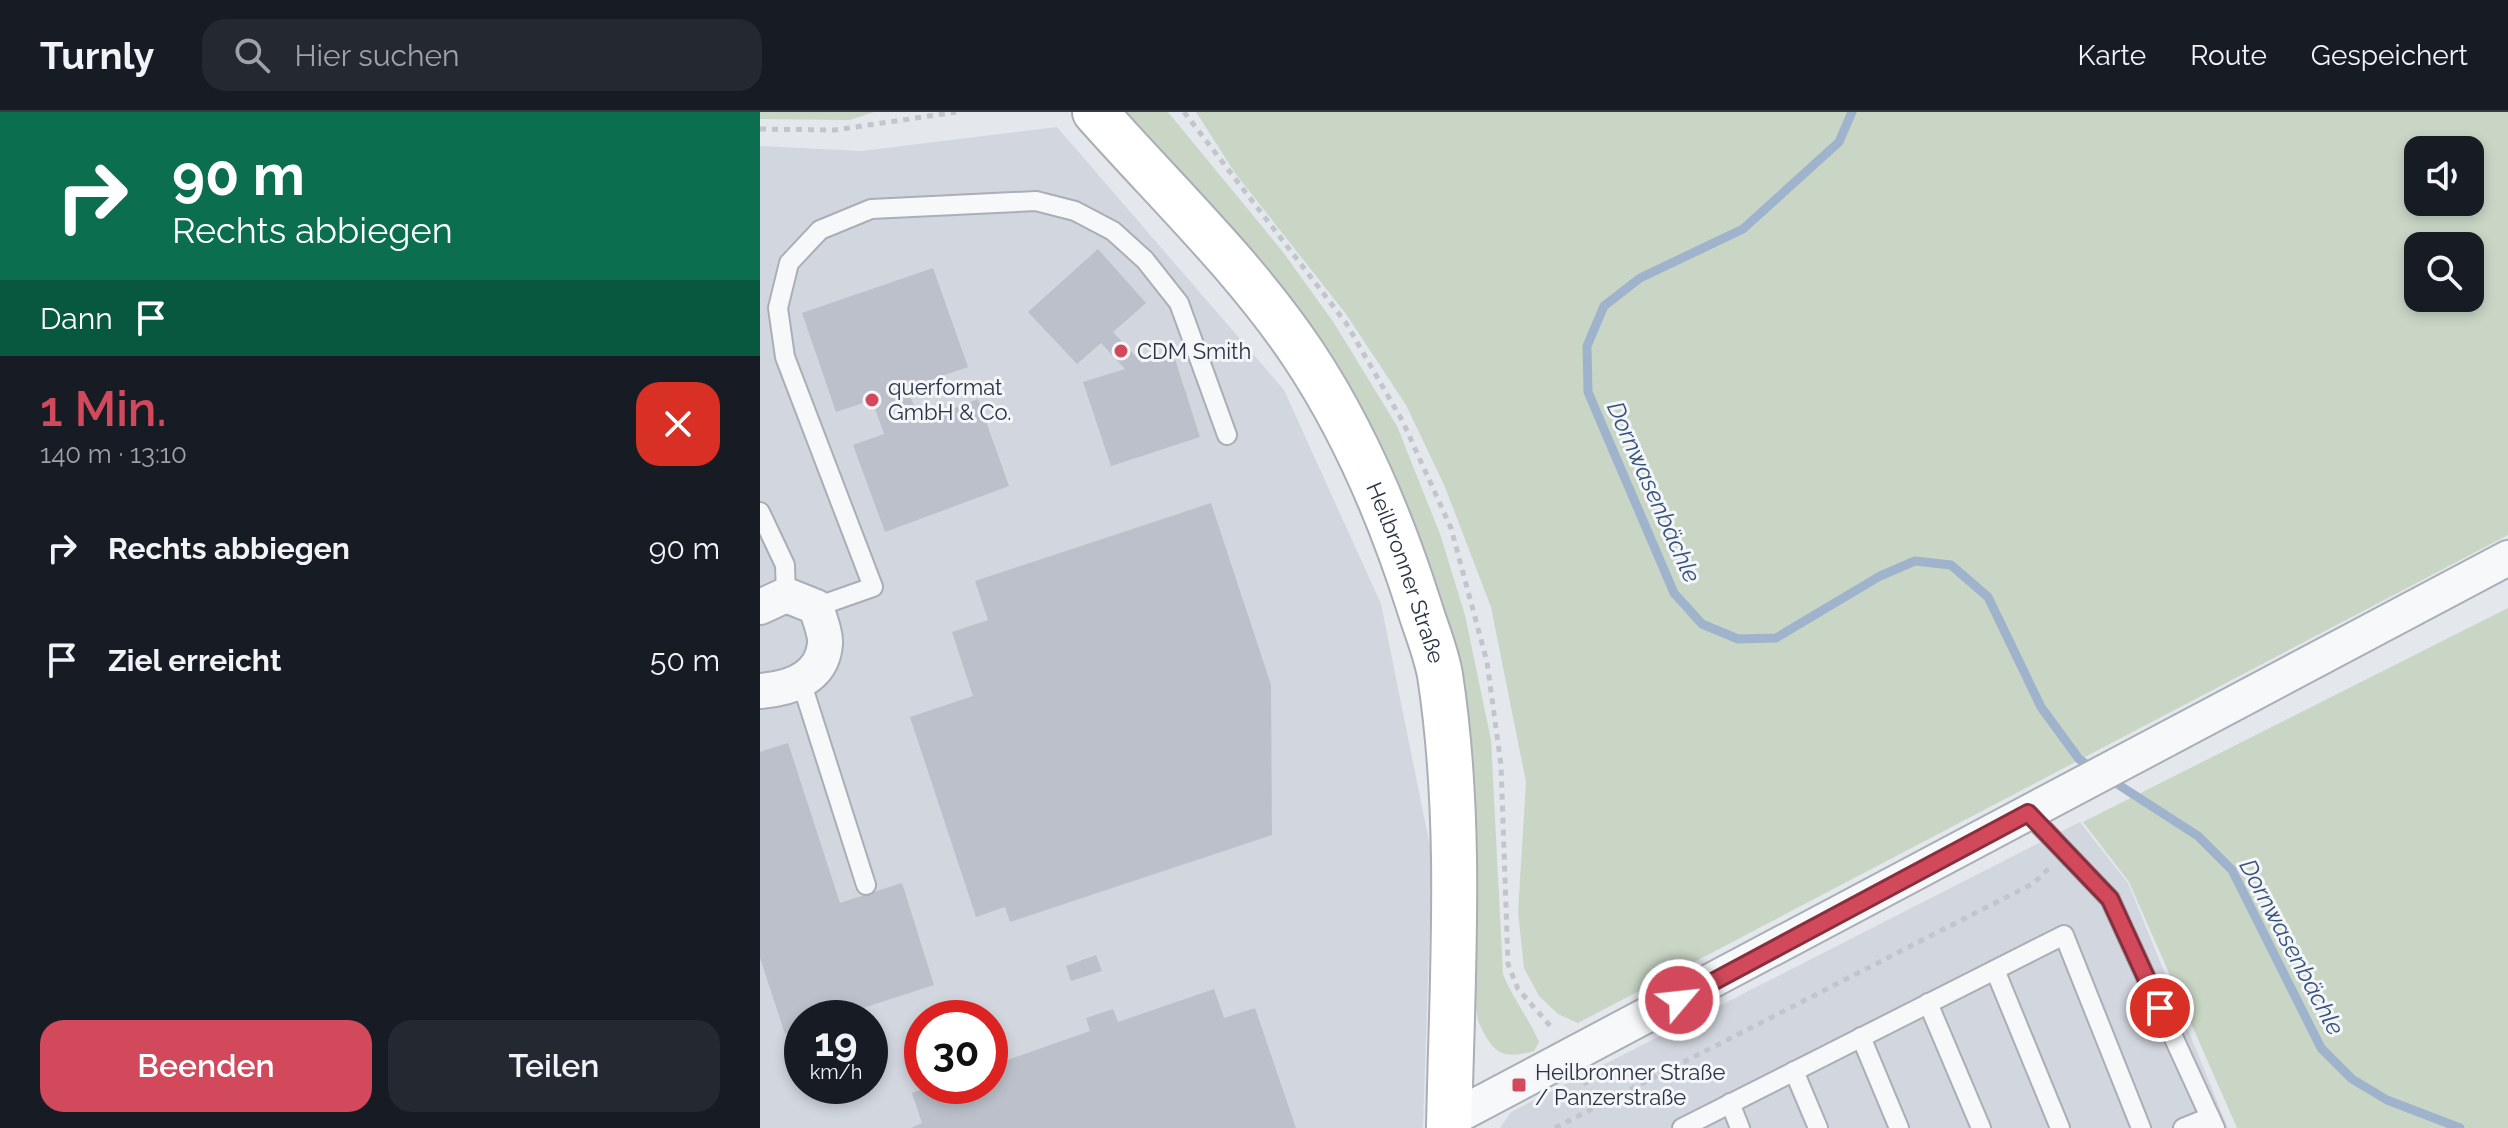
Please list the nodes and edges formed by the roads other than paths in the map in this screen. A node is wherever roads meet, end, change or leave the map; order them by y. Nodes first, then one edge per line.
1 (1095, 112) edge
2 (1227, 435) dead end
3 (760, 512) edge
4 (2508, 558) edge
5 (787, 603) edge
6 (801, 681) junction
7 (760, 691) edge
8 (2028, 813) junction
9 (866, 885) dead end
10 (1995, 970) junction
11 (1928, 1003) junction
12 (1861, 1037) junction
13 (1794, 1071) junction
14 (1730, 1103) junction
15 (2213, 1122) edge
16 (1449, 1124) edge
17 (1682, 1128) edge
18 (1740, 1128) edge
19 (1818, 1128) edge
20 (1899, 1128) edge
21 (1981, 1128) edge
22 (2060, 1128) edge
23 (2141, 1128) edge
24 (2183, 1128) edge

1 - 16 main road, Heilbronner Straße
2 - 5 lane
3 - 5 lane
4 - 8 street
5 - 6 street
6 - 7 street
6 - 9 lane
8 - 15 lane
8 - 16 street
10 - 11 lane
10 - 22 lane
10 - 23 lane
11 - 12 lane
11 - 21 lane
12 - 13 lane
12 - 20 lane
13 - 14 lane
13 - 19 lane
14 - 17 lane
14 - 18 lane
15 - 24 lane

